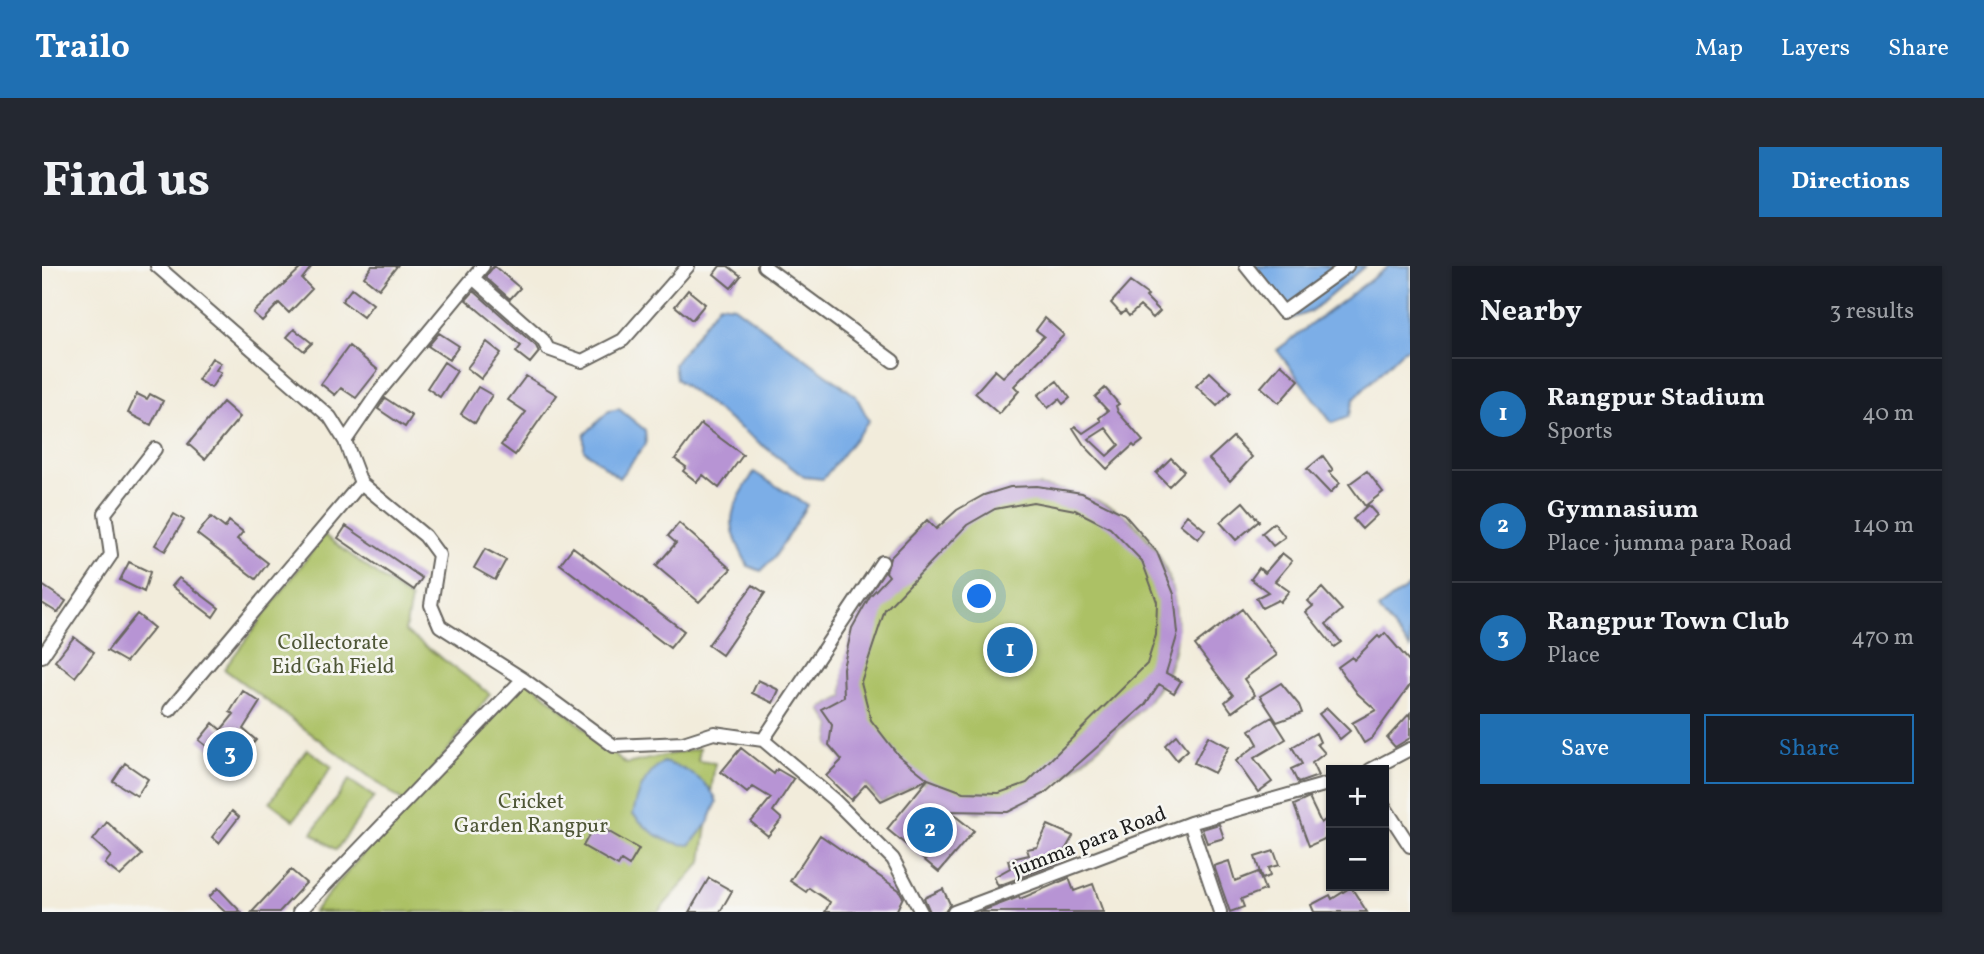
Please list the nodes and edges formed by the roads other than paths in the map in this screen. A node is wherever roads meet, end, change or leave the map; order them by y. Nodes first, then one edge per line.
1 (483, 266) edge
2 (688, 266) edge
3 (764, 266) edge
4 (1246, 266) edge
5 (1347, 266) edge
6 (163, 268) edge
7 (473, 278) junction
8 (893, 361) dead end
9 (345, 441) junction
10 (155, 449) dead end
11 (361, 483) junction
12 (882, 562) dead end
13 (42, 656) edge
14 (523, 680) junction
15 (170, 710) dead end
16 (763, 740) junction
17 (1410, 749) edge
18 (1380, 765) edge
19 (1326, 784) edge
20 (1389, 814) edge
21 (1190, 823) junction
22 (1410, 846) edge
23 (299, 912) edge
24 (921, 912) edge
25 (954, 912) edge
26 (1220, 912) edge

1 - 7 street
2 - 7 street
3 - 8 street
4 - 5 street
6 - 9 street
7 - 9 street
9 - 11 street
10 - 13 street
11 - 14 street
11 - 15 street
12 - 16 street
14 - 16 street
14 - 23 street
16 - 24 street
17 - 18 street
19 - 21 street
20 - 22 street
21 - 25 street, jumma para Road
21 - 26 street, jumma para Road

